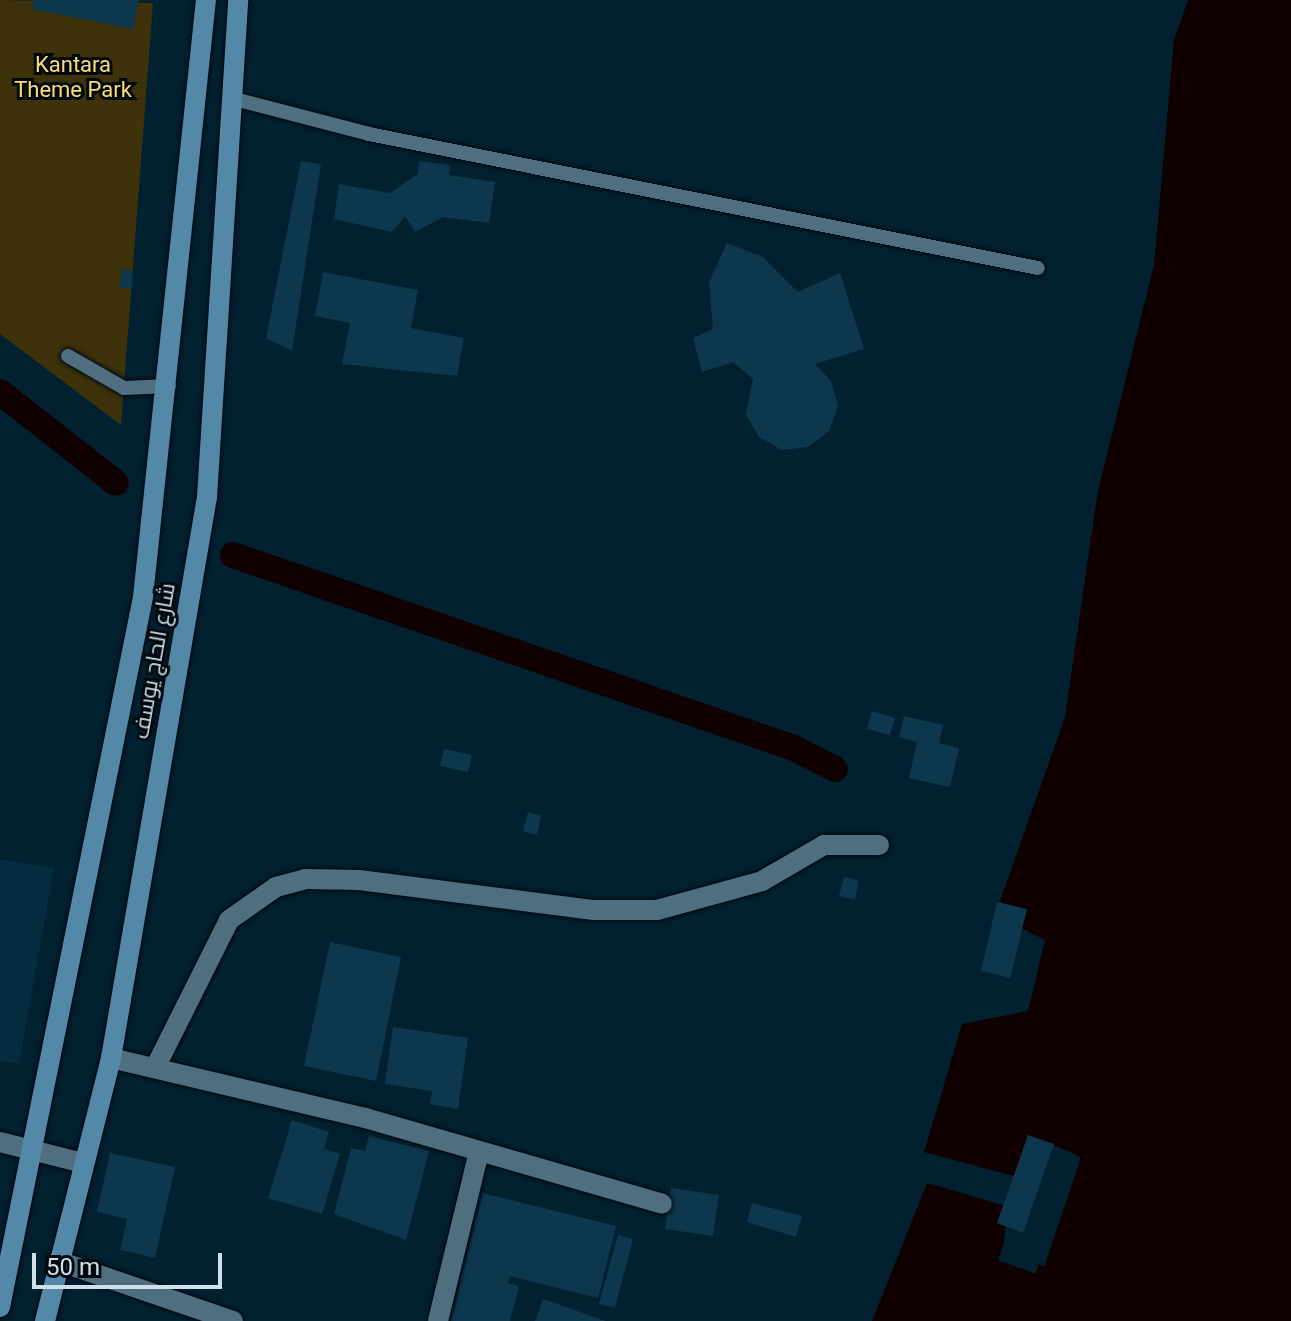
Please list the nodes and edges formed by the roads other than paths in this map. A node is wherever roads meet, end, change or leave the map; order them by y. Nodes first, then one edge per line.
1 (206, 0) edge
2 (238, 0) edge
3 (231, 98) junction
4 (1038, 268) dead end
5 (68, 356) dead end
6 (169, 386) junction
7 (879, 845) dead end
8 (111, 1058) junction
9 (155, 1068) junction
10 (0, 1142) edge
11 (34, 1151) junction
12 (479, 1152) junction
13 (79, 1162) junction
14 (662, 1204) dead end
15 (58, 1261) junction
16 (0, 1307) edge
17 (45, 1321) edge
18 (233, 1321) edge
19 (438, 1321) edge

1 - 6 main road, شارع الحاج يوسف
2 - 3 main road, شارع الحاج يوسف
3 - 4 lane
3 - 8 main road, شارع الحاج يوسف
5 - 6 lane
6 - 11 main road, شارع الحاج يوسف
7 - 9 street
8 - 9 street
8 - 13 main road, شارع الحاج يوسف
9 - 12 street
10 - 11 street
11 - 13 street
11 - 16 main road, شارع الحاج يوسف
12 - 14 street
12 - 19 street
13 - 15 main road, شارع الحاج يوسف
15 - 17 main road, شارع الحاج يوسف
15 - 18 street

